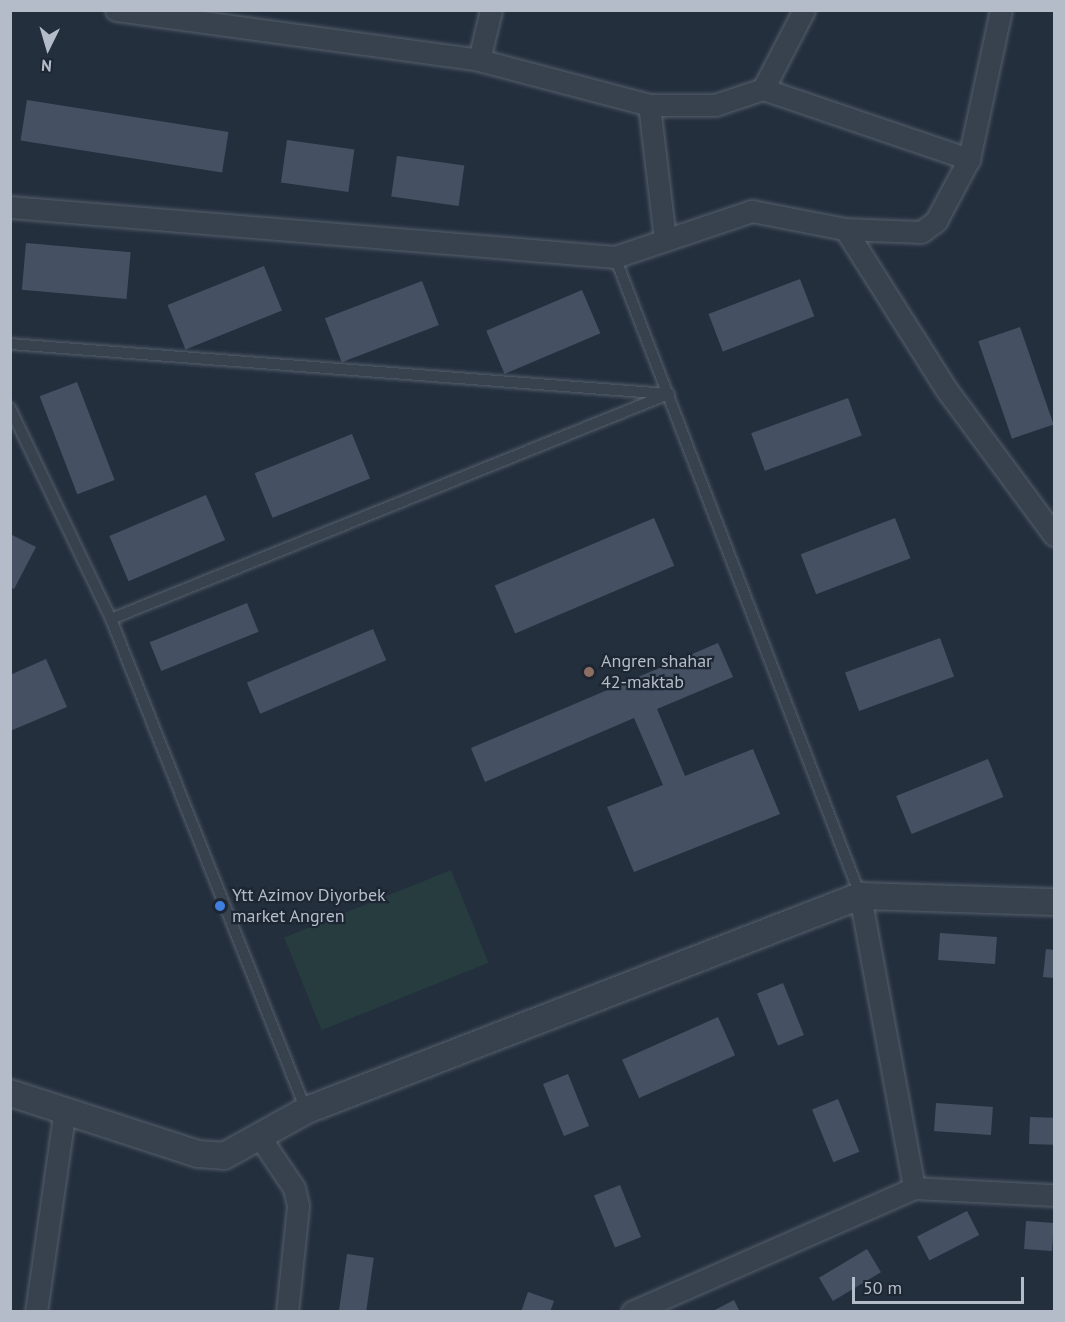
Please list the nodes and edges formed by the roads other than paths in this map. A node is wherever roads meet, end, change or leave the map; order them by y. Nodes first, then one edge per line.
1 (116, 10) edge
2 (491, 10) edge
3 (804, 10) edge
4 (1001, 10) edge
5 (195, 16) edge
6 (479, 60) junction
7 (763, 89) junction
8 (650, 105) junction
9 (969, 159) junction
10 (10, 207) edge
11 (845, 229) junction
12 (665, 240) junction
13 (615, 257) junction
14 (10, 344) edge
15 (669, 394) junction
16 (10, 408) edge
17 (1054, 535) edge
18 (111, 619) junction
19 (860, 896) junction
20 (1054, 902) edge
21 (10, 1093) edge
22 (65, 1109) junction
23 (307, 1110) junction
24 (261, 1138) junction
25 (914, 1188) junction
26 (1054, 1195) edge
27 (36, 1311) edge
28 (286, 1311) edge
29 (632, 1311) edge

1 - 5 street
2 - 6 street
3 - 7 street
4 - 9 street
5 - 6 street
6 - 8 street
7 - 8 street
7 - 9 street
8 - 12 street
9 - 11 street
10 - 13 street
11 - 12 street
11 - 17 street
12 - 13 street
13 - 15 lane
14 - 15 lane
15 - 18 lane
15 - 19 lane
16 - 18 lane
18 - 23 lane
19 - 20 street
19 - 23 street
19 - 25 street
21 - 22 street
22 - 24 street
22 - 27 street
23 - 24 street
24 - 28 street
25 - 26 street
25 - 29 street

